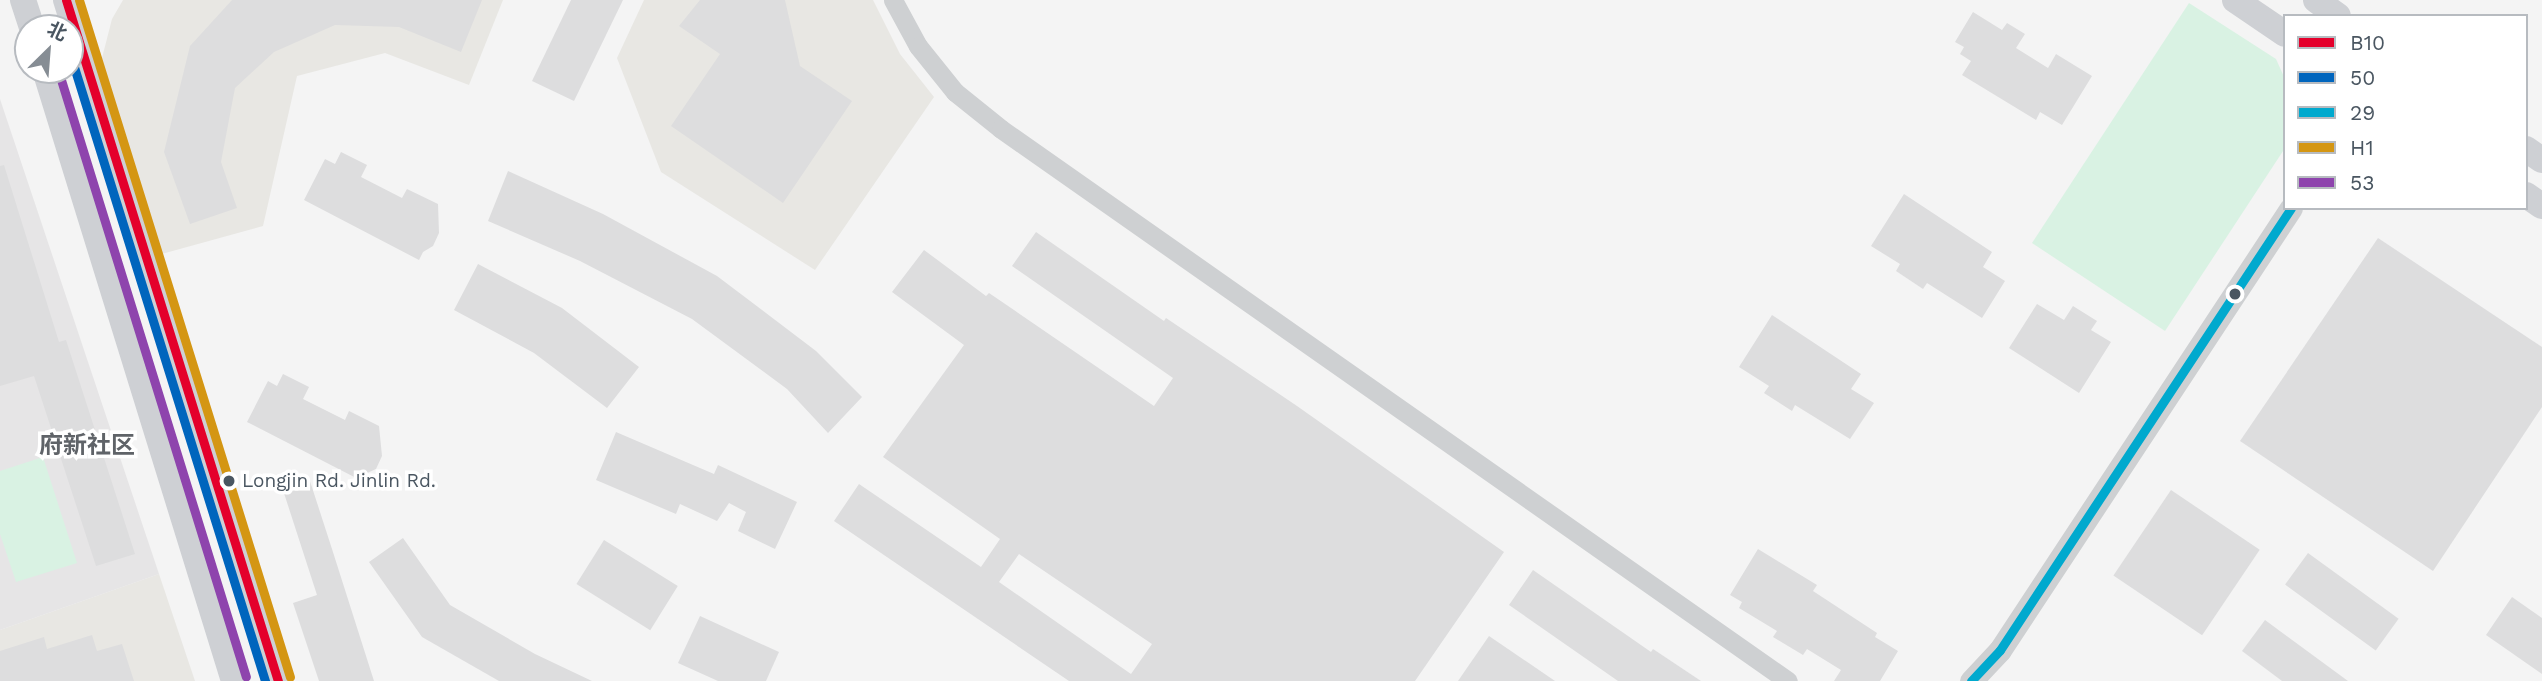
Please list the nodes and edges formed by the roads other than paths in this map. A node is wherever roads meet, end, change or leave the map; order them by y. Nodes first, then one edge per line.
1 (66, 0) edge
2 (894, 0) edge
3 (2235, 0) edge
4 (2316, 0) edge
5 (2335, 14) edge
6 (2283, 33) edge
7 (49, 84) edge
8 (2290, 210) edge
9 (234, 681) edge
10 (278, 681) edge
11 (1788, 681) edge
12 (1971, 681) edge

1 - 10 main road
2 - 11 street
3 - 6 main road
4 - 5 main road
7 - 9 main road
8 - 12 street

